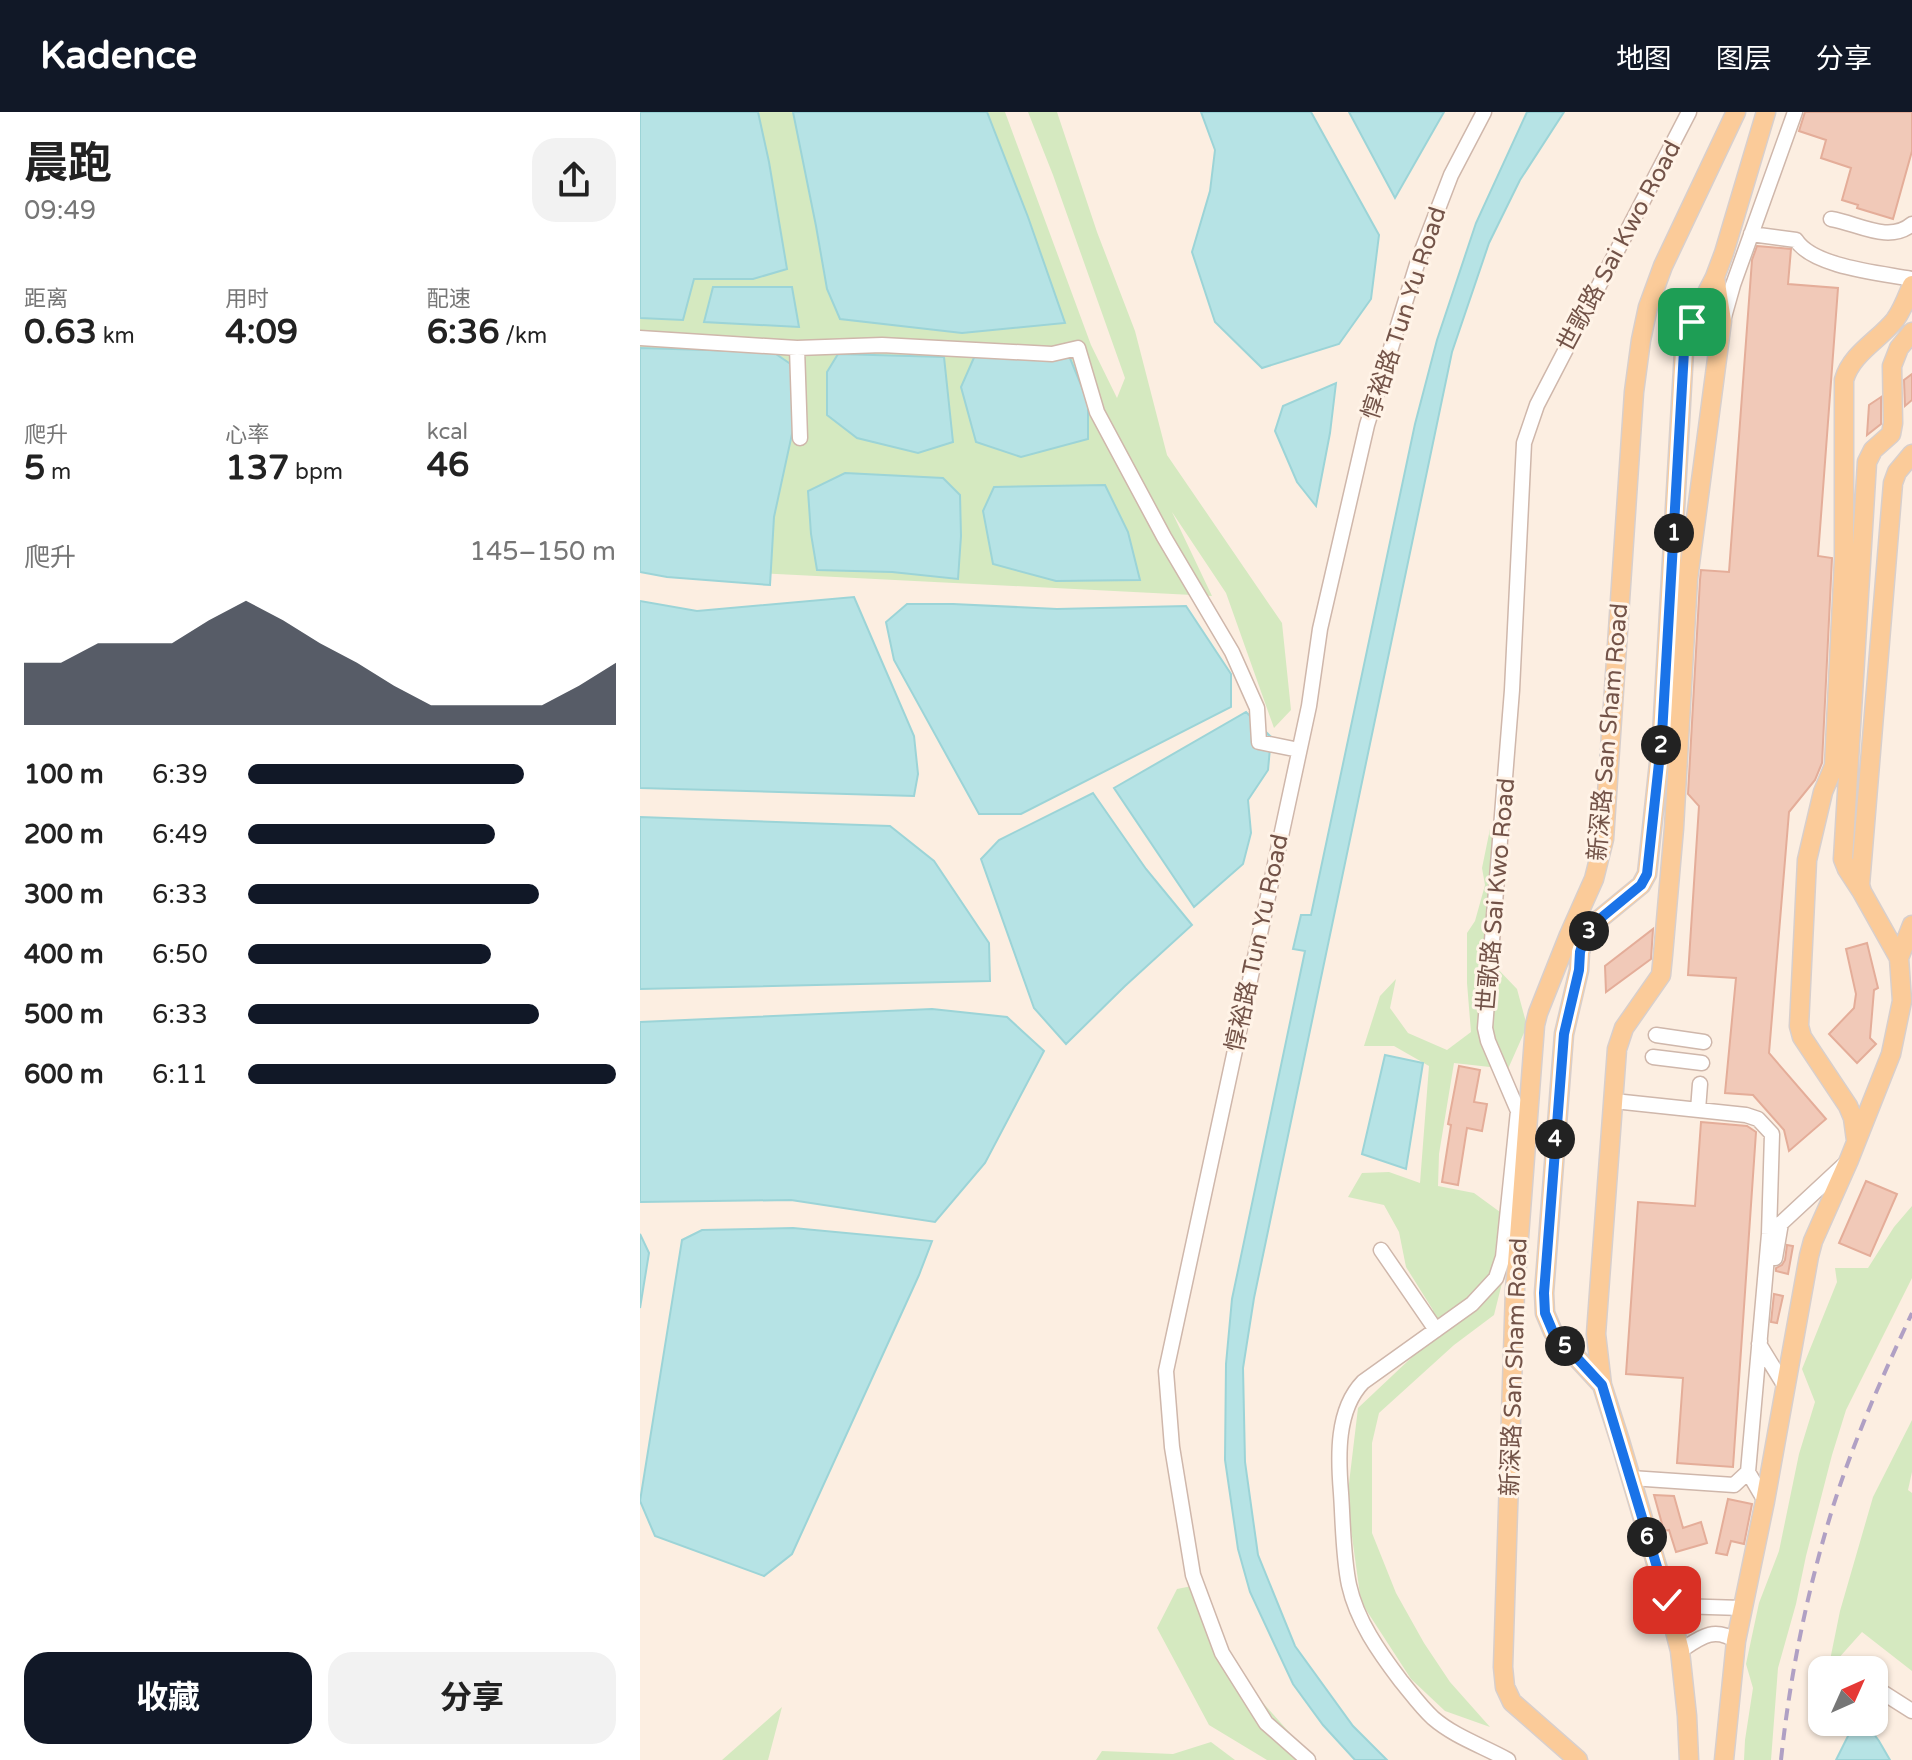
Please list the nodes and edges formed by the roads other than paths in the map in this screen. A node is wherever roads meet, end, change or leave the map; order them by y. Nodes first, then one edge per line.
1 (1484, 112) edge
2 (1689, 112) edge
3 (1736, 112) edge
4 (1766, 112) edge
5 (1795, 112) edge
6 (1831, 219) dead end
7 (1912, 224) edge
8 (1751, 234) junction
9 (1715, 277) junction
10 (1912, 282) edge
11 (1722, 321) junction
12 (1912, 332) edge
13 (640, 338) edge
14 (797, 348) junction
15 (800, 438) dead end
16 (1912, 454) edge
17 (1299, 750) junction
18 (1862, 892) junction
19 (1912, 925) edge
20 (1899, 958) junction
21 (1656, 1035) dead end
22 (1704, 1042) dead end
23 (1653, 1057) dead end
24 (1702, 1063) dead end
25 (1700, 1084) dead end
26 (1614, 1101) junction
27 (1698, 1110) junction
28 (1856, 1140) junction
29 (1849, 1160) junction
30 (1781, 1223) junction
31 (1769, 1234) junction
32 (1381, 1250) dead end
33 (1436, 1330) junction
34 (1759, 1344) junction
35 (1602, 1385) junction
36 (1786, 1388) junction
37 (1748, 1472) junction
38 (1631, 1478) junction
39 (1765, 1501) junction
40 (1667, 1600) junction
41 (1742, 1608) junction
42 (1736, 1641) junction
43 (1680, 1651) junction
44 (1888, 1696) edge
45 (1912, 1711) edge
46 (1308, 1760) edge
47 (1508, 1760) edge
48 (1578, 1760) edge
49 (1689, 1760) edge
50 (1724, 1760) edge

1 - 17 street, 惇裕路 Tun Yu Road
2 - 33 street, 世歌路 Sai Kwo Road
3 - 48 main road, 新深路 San Sham Road
4 - 9 main road, 新深路 San Sham Road
5 - 8 street
6 - 7 street
8 - 10 street
8 - 11 street
9 - 11 main road, 新深路 San Sham Road
9 - 35 main road, 新深路 San Sham Road
10 - 28 main road
11 - 26 main road, 新深路 San Sham Road
12 - 18 main road
13 - 14 street
14 - 15 street
14 - 17 street
16 - 18 main road
17 - 46 street, 惇裕路 Tun Yu Road
18 - 20 main road
19 - 20 main road
20 - 28 main road
21 - 22 street
23 - 24 street
25 - 27 street
26 - 27 street
26 - 35 main road, 新深路 San Sham Road
27 - 31 street
28 - 29 main road
29 - 30 street
29 - 36 main road
30 - 31 street
30 - 34 street
31 - 34 street
32 - 33 street
33 - 47 street, 世歌路 Sai Kwo Road
34 - 36 street
34 - 37 street
35 - 38 main road, 新深路 San Sham Road
36 - 39 main road
37 - 38 street
37 - 39 street
38 - 40 main road, 新深路 San Sham Road
39 - 41 main road
40 - 41 street
40 - 43 main road, 新深路 San Sham Road
41 - 42 main road
42 - 43 street
42 - 50 main road
43 - 49 main road, 新深路 San Sham Road
44 - 45 street

